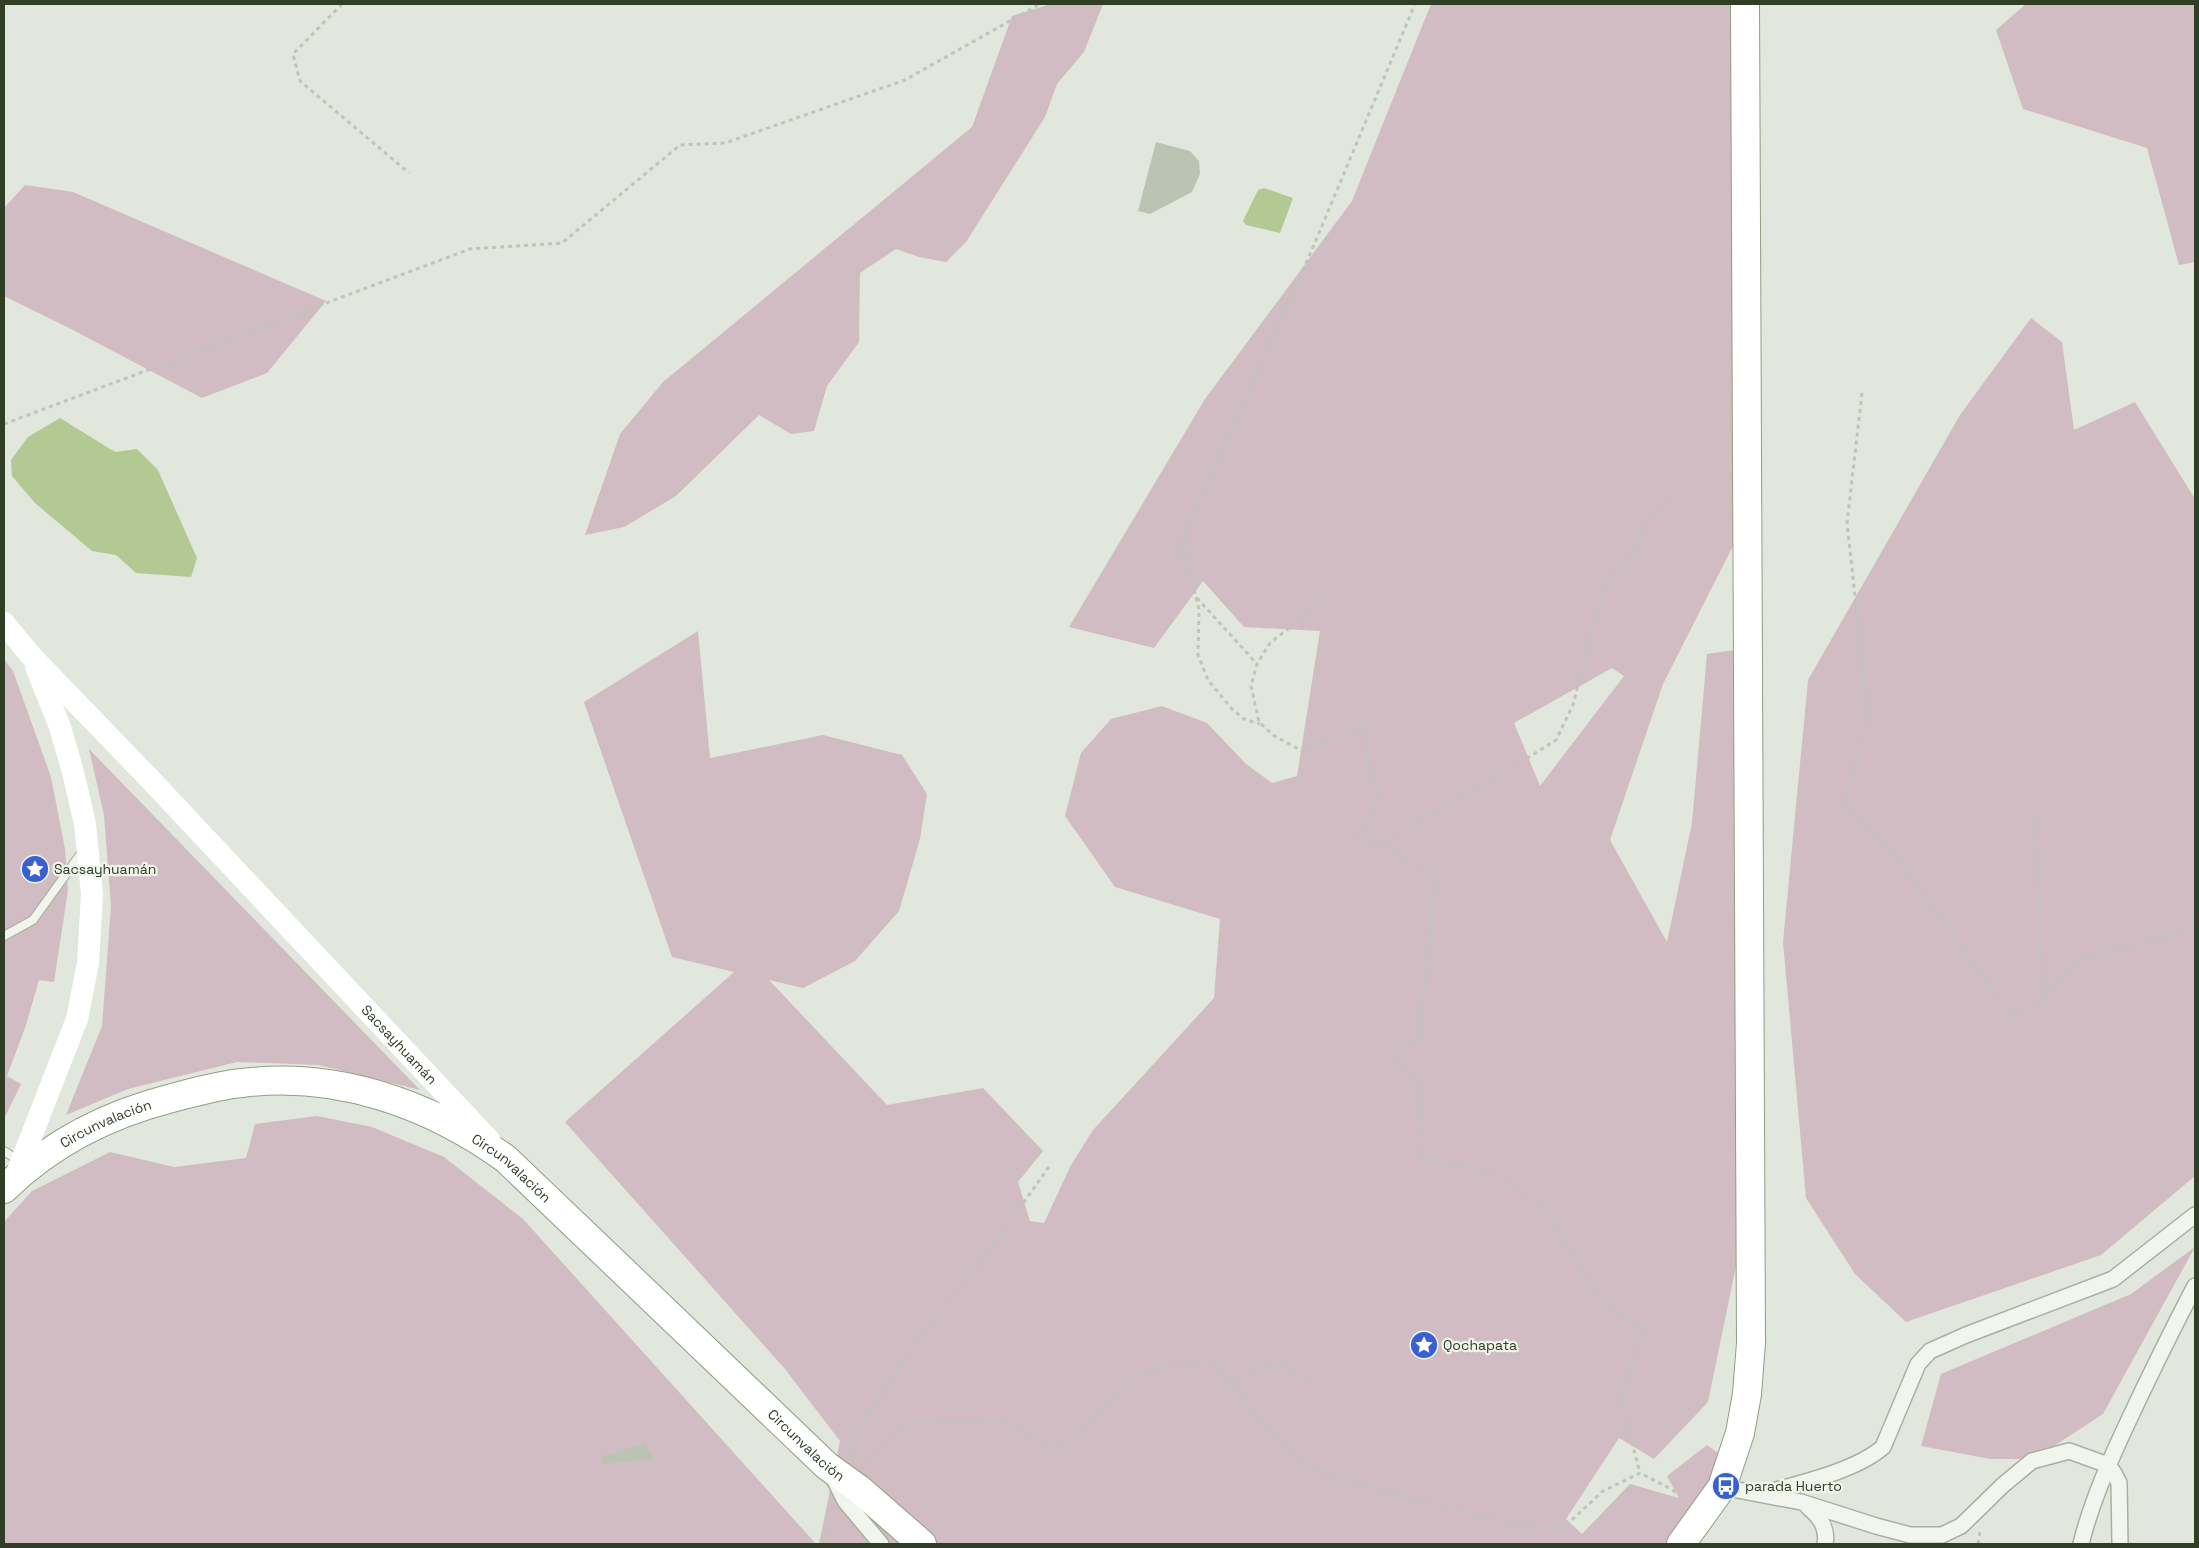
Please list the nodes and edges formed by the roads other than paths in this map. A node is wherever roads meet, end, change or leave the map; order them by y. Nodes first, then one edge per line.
1 (1745, 4) edge
2 (4, 623) edge
3 (32, 658) junction
4 (87, 846) junction
5 (4, 936) edge
6 (506, 1159) junction
7 (11, 1170) edge
8 (2195, 1215) edge
9 (2195, 1286) edge
10 (837, 1457) junction
11 (2108, 1465) junction
12 (1722, 1486) junction
13 (1762, 1494) junction
14 (1801, 1502) junction
15 (881, 1544) edge
16 (922, 1544) edge
17 (1681, 1544) edge
18 (1826, 1544) edge
19 (2081, 1544) edge
20 (2120, 1544) edge

1 - 12 highway
2 - 3 street, Sacsayhuamán
3 - 4 street
3 - 6 street, Sacsayhuamán
4 - 5 lane
4 - 7 street
6 - 7 highway, Circunvalación
6 - 10 highway, Circunvalación
8 - 13 street
9 - 11 street
10 - 15 street
10 - 16 highway, Circunvalación
11 - 14 street
11 - 19 street
11 - 20 street
12 - 13 street
12 - 17 highway
13 - 14 street
14 - 18 street

